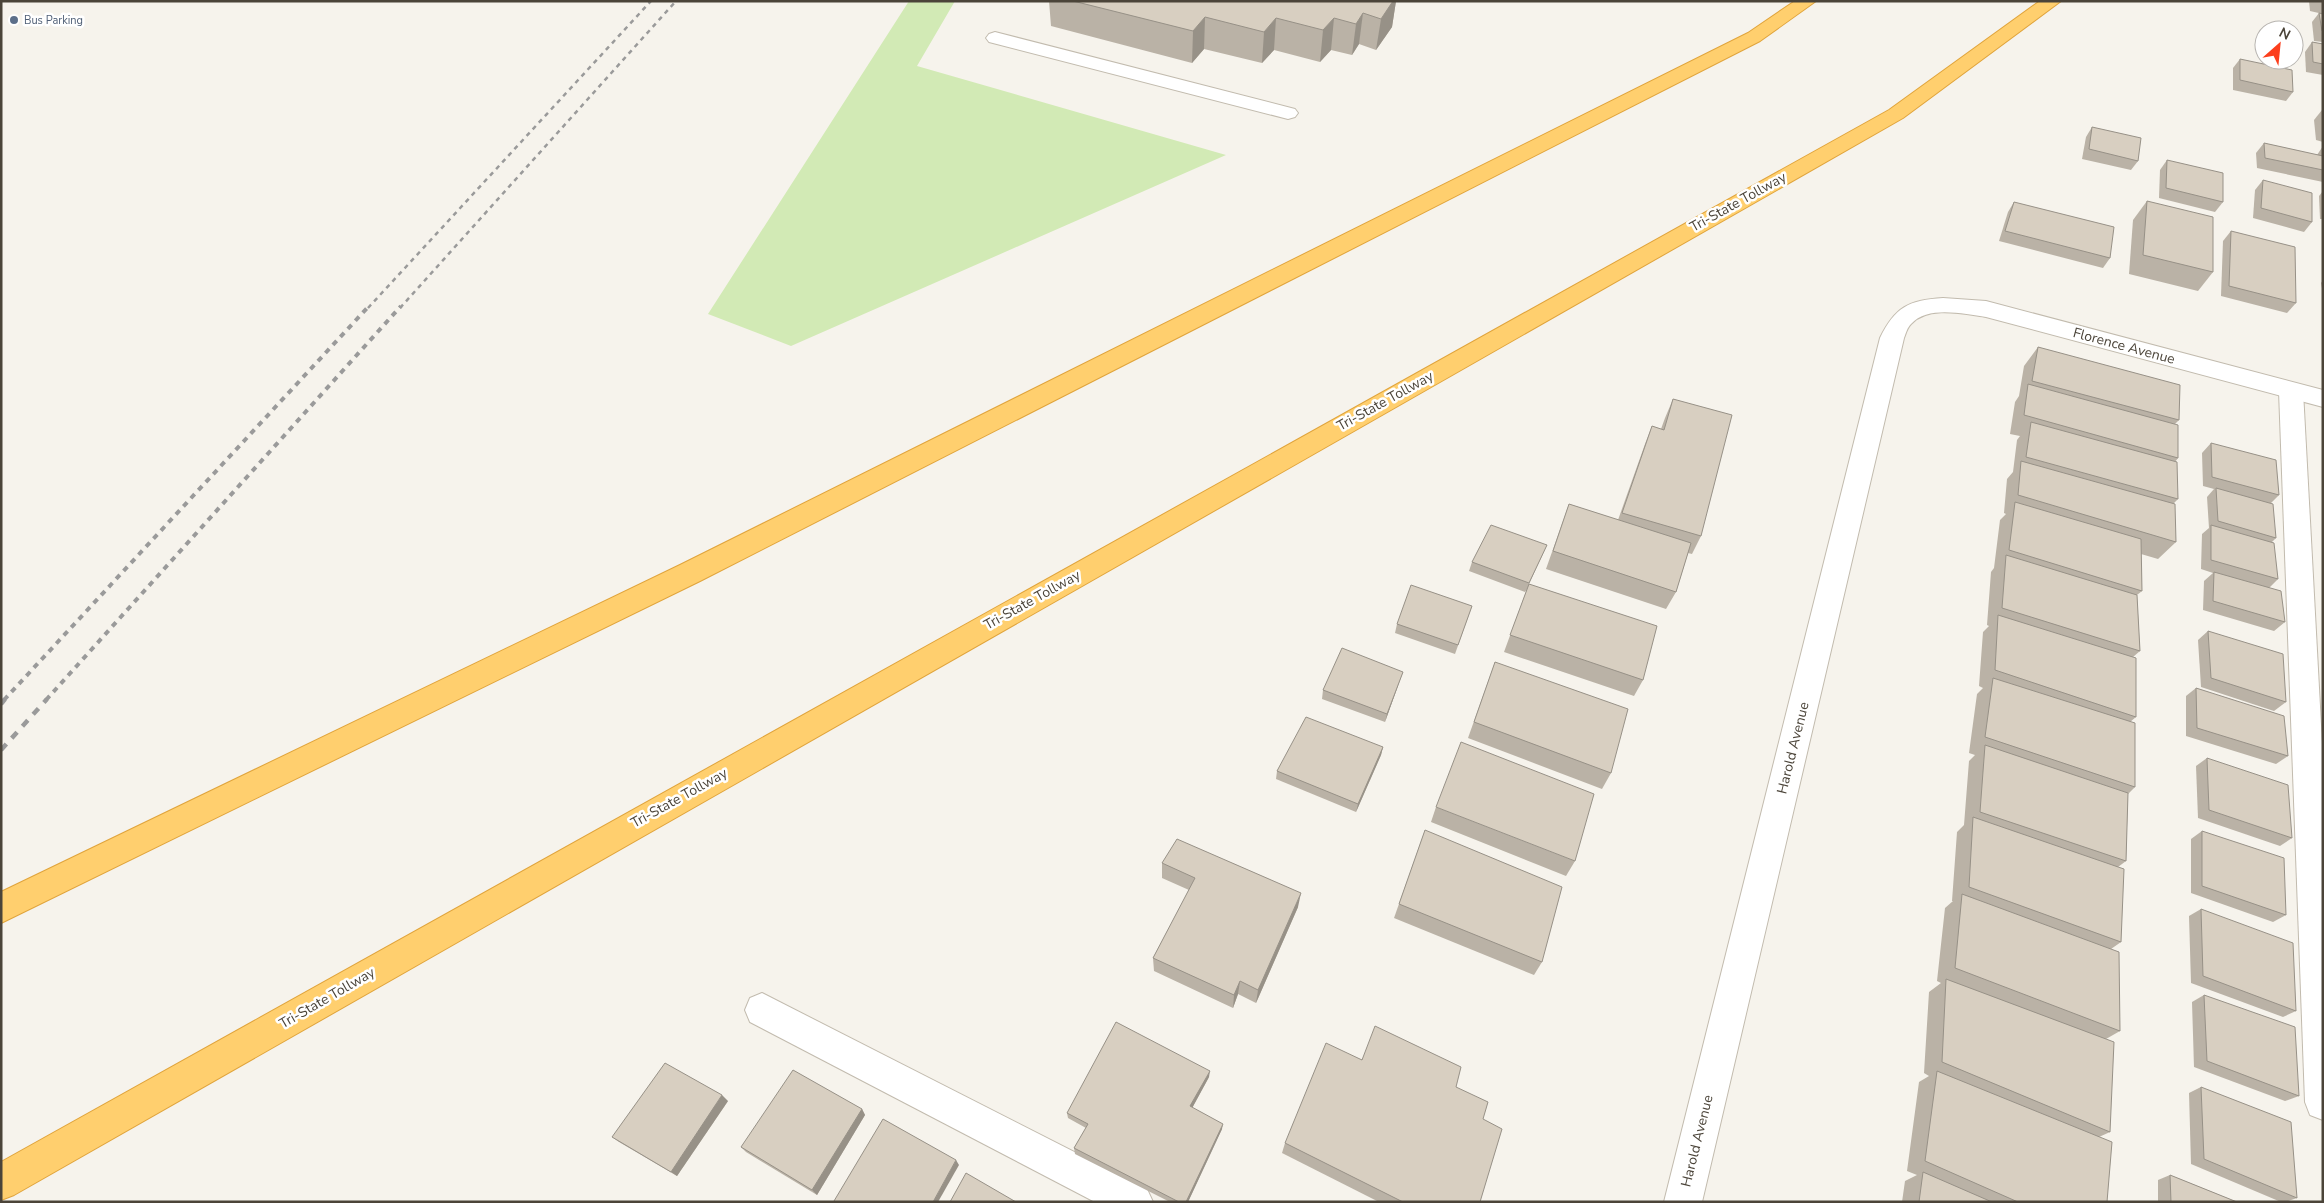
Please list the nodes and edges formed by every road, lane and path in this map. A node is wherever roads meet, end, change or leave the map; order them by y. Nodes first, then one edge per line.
1 (1807, 1) edge
2 (2052, 1) edge
3 (995, 38) dead end
4 (1288, 112) dead end
5 (1923, 307) joint
6 (2291, 391) junction
7 (2323, 399) edge
8 (1, 908) edge
9 (762, 1010) dead end
10 (2323, 1102) edge
11 (1, 1182) edge
12 (1134, 1202) edge
13 (1683, 1202) edge

1 - 8 highway
2 - 11 highway, Tri-State Tollway
3 - 4 street
5 - 6 street, Florence Avenue
5 - 13 street, Harold Avenue
6 - 7 street, Florence Avenue
6 - 10 street
9 - 12 street

